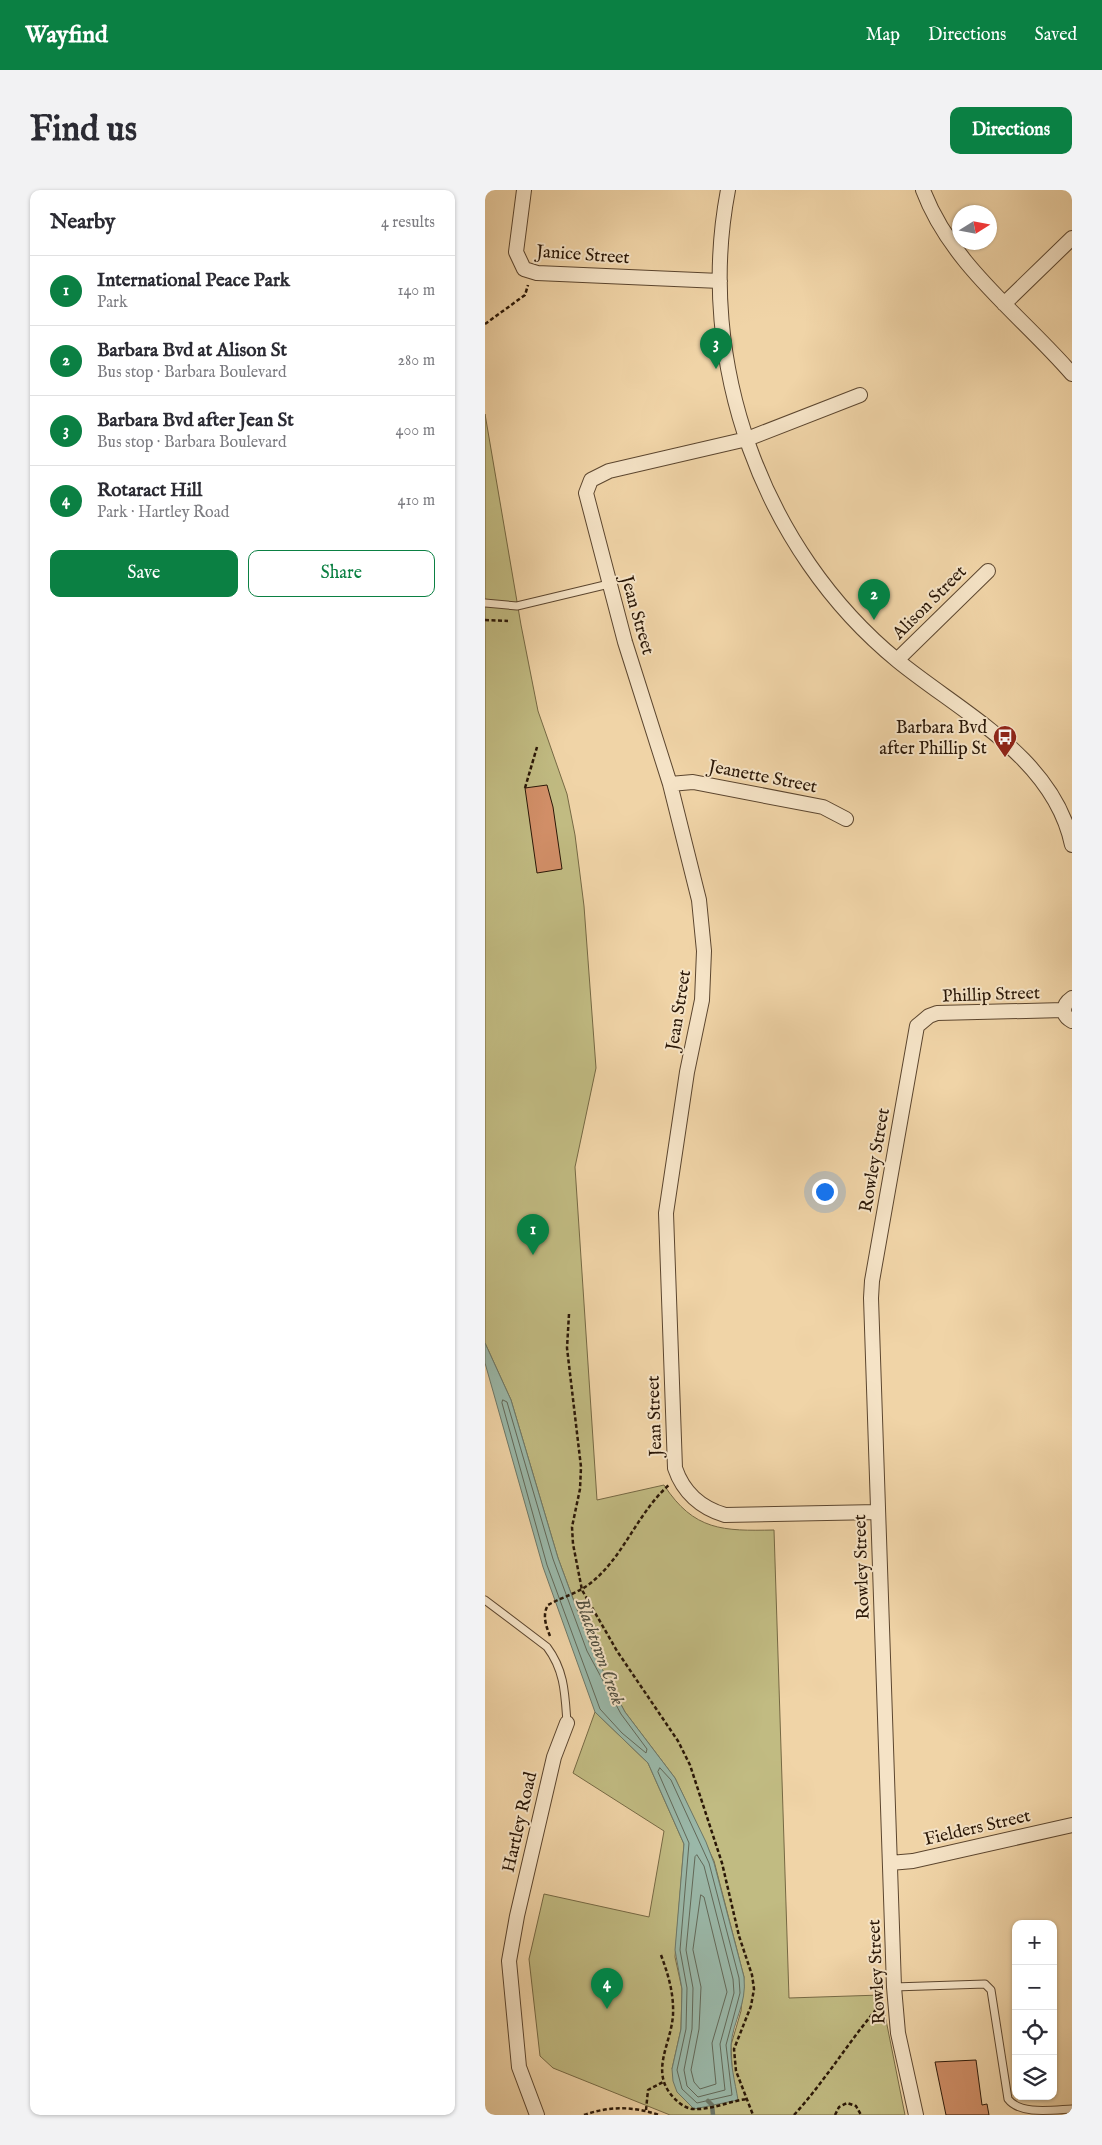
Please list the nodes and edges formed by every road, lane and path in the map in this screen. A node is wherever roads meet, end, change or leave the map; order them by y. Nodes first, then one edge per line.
1 (524, 190) edge
2 (728, 190) edge
3 (923, 190) edge
4 (1072, 238) edge
5 (524, 269) junction
6 (720, 281) junction
7 (1004, 304) junction
8 (485, 324) edge
9 (1072, 374) edge
10 (860, 395) dead end
11 (747, 439) junction
12 (988, 571) dead end
13 (609, 584) junction
14 (485, 603) edge
15 (485, 620) edge
16 (508, 621) dead end
17 (897, 660) junction
18 (537, 747) dead end
19 (670, 784) junction
20 (525, 788) dead end
21 (1069, 818) edge
22 (846, 819) dead end
23 (1072, 845) edge
24 (1072, 998) edge
25 (1068, 1016) edge
26 (921, 1021) joint
27 (569, 1314) dead end
28 (678, 1478) junction
29 (878, 1512) junction
30 (582, 1590) junction
31 (485, 1600) edge
32 (552, 1602) dead end
33 (567, 1723) joint
34 (1072, 1824) edge
35 (890, 1863) junction
36 (661, 1955) dead end
37 (894, 1987) junction
38 (895, 2002) junction
39 (663, 2082) junction
40 (747, 2098) junction
41 (1072, 2109) edge
42 (646, 2110) junction
43 (537, 2115) edge
44 (583, 2115) edge
45 (659, 2115) edge
46 (753, 2115) edge
47 (794, 2115) edge
48 (835, 2115) edge
49 (861, 2115) edge
50 (916, 2115) edge

1 - 5 street, Janice Street
2 - 6 street
3 - 7 street
4 - 7 street
5 - 6 street, Janice Street
5 - 8 path
6 - 11 street
7 - 9 street
10 - 11 street, Jean Street
11 - 13 street, Jean Street
11 - 17 street
12 - 17 street, Alison Street
13 - 14 lane
13 - 19 street, Jean Street
15 - 16 path
17 - 21 street
18 - 20 path
19 - 22 street, Jeanette Street
19 - 28 street, Jean Street
21 - 23 street
24 - 25 street
25 - 26 street, Phillip Street
26 - 29 street, Rowley Street
27 - 30 path
28 - 29 street, Jean Street
28 - 30 path
29 - 35 street, Rowley Street
30 - 32 path
30 - 40 path
31 - 33 lane, Hartley Road
33 - 43 street, Hartley Road
34 - 35 street, Fielders Street
35 - 37 street, Rowley Street
36 - 39 path
37 - 38 street, Rowley Street
37 - 41 lane
38 - 47 path
38 - 50 street, Rowley Street
39 - 40 path
39 - 42 path
40 - 46 path
42 - 44 path
42 - 45 path
48 - 49 path

